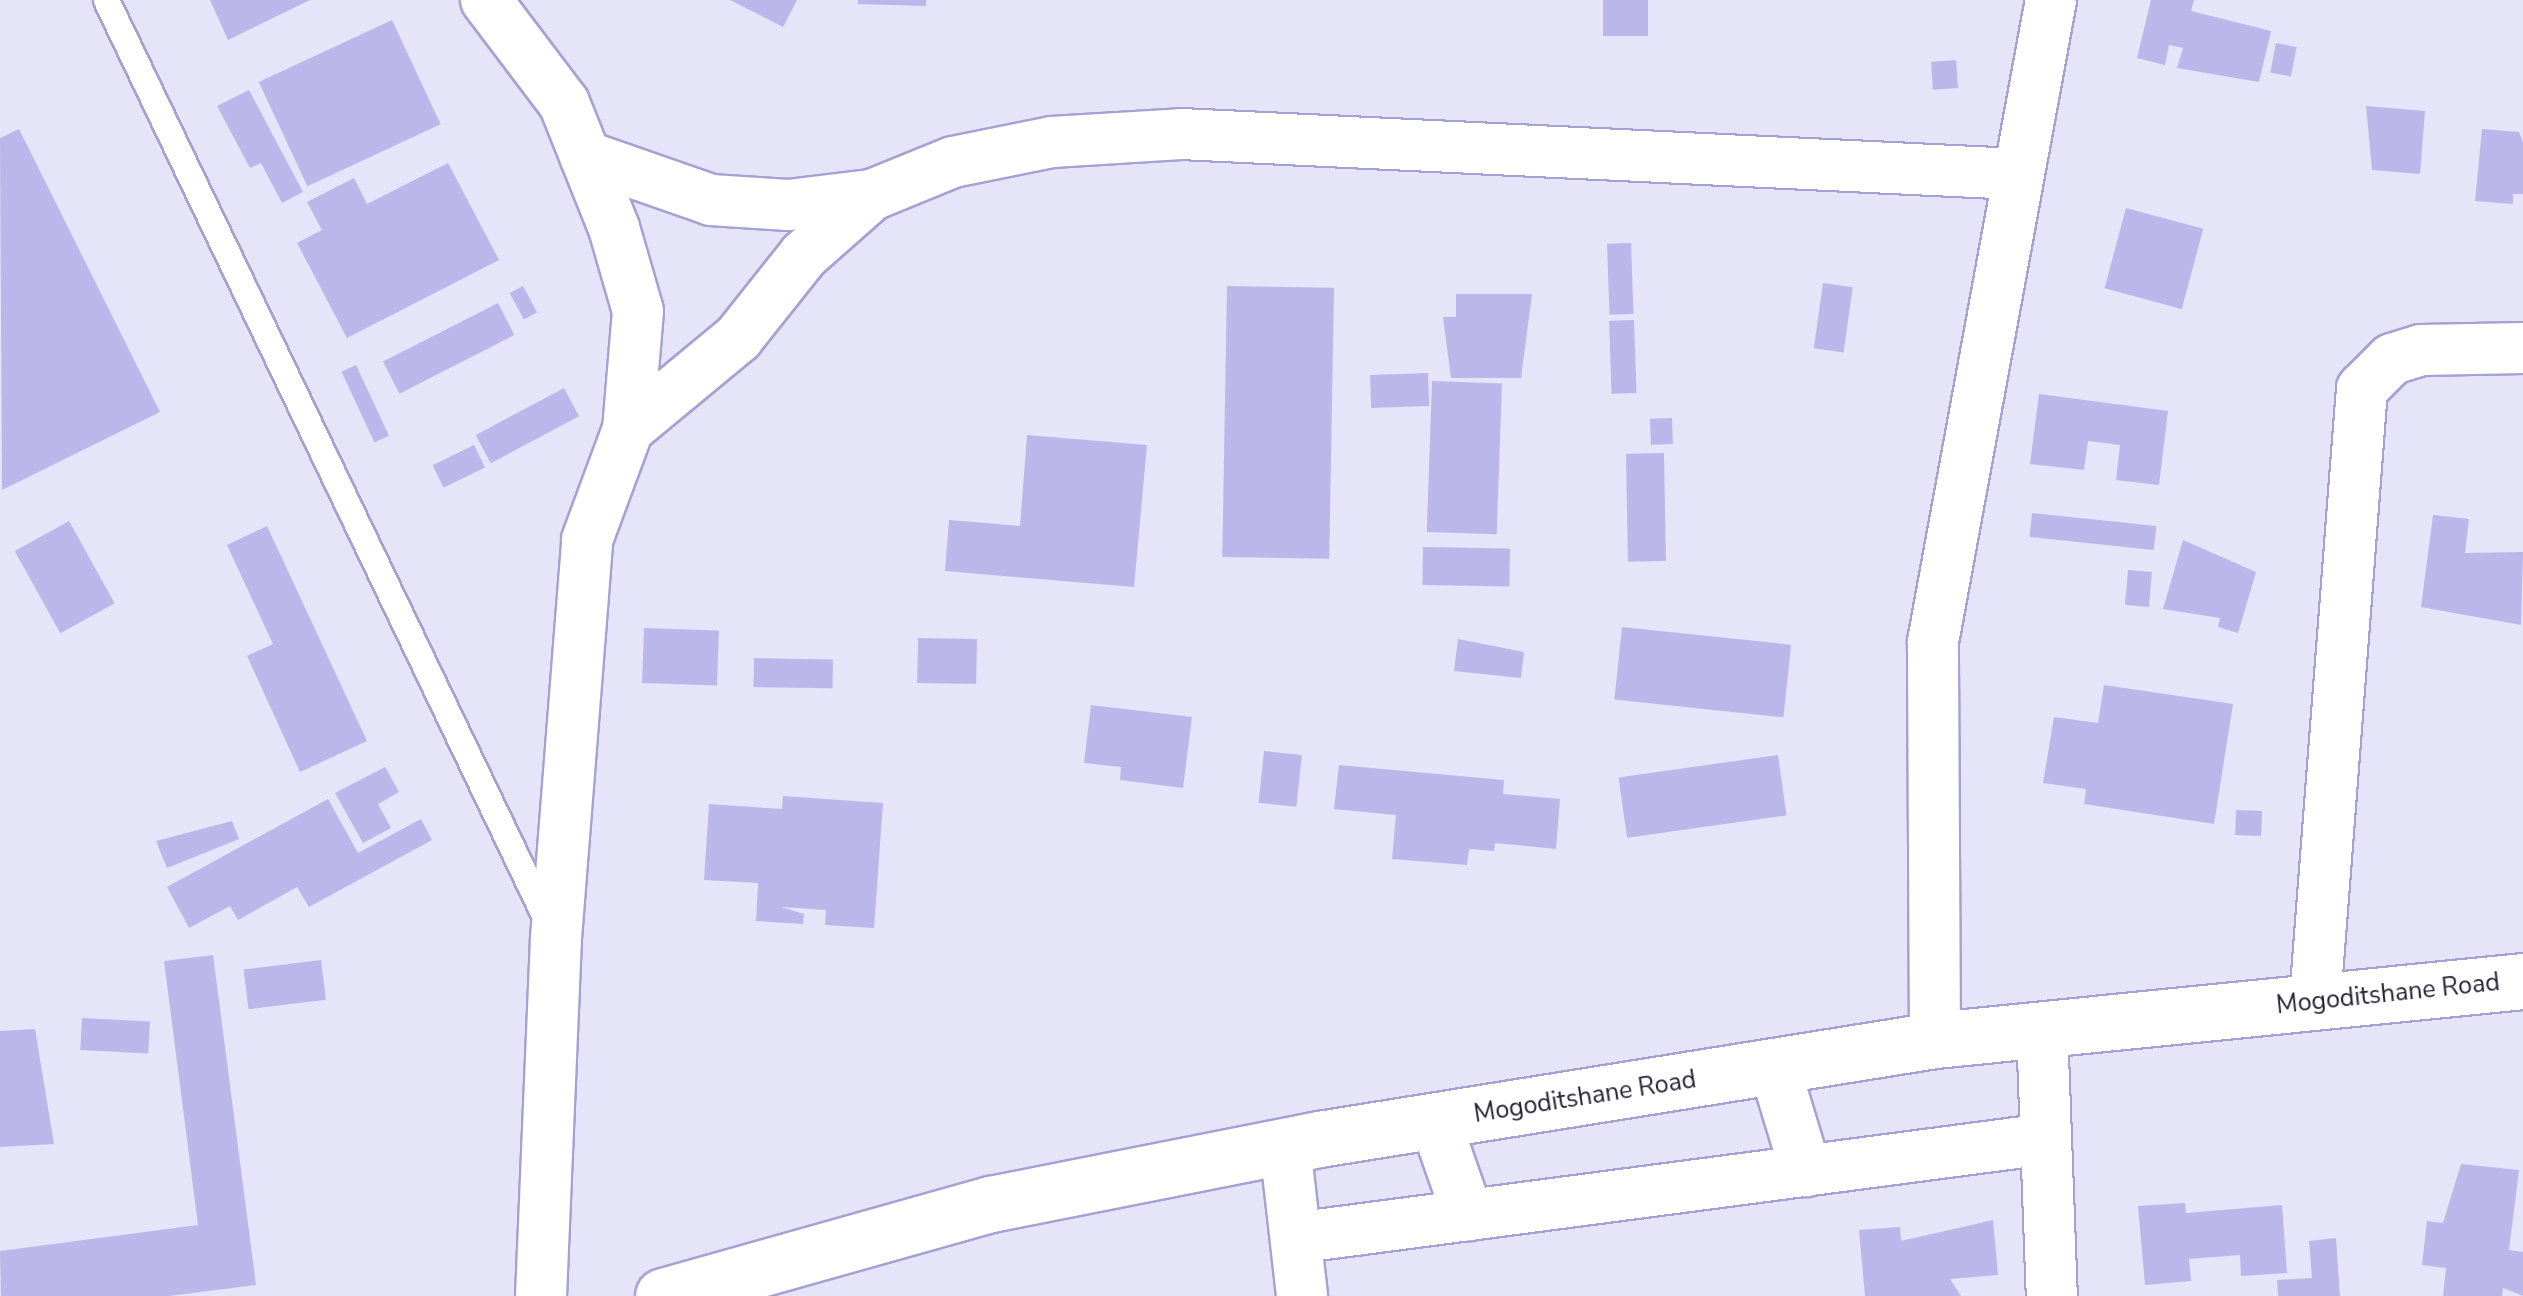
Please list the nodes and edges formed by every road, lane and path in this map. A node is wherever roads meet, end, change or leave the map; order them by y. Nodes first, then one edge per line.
1 (106, 0) edge
2 (486, 0) edge
3 (2050, 0) edge
4 (586, 156) junction
5 (2018, 174) junction
6 (872, 195) junction
7 (2523, 348) edge
8 (628, 429) junction
9 (556, 938) junction
10 (2523, 981) edge
11 (2315, 1001) junction
12 (2042, 1028) junction
13 (1935, 1040) junction
14 (1774, 1066) junction
15 (1436, 1121) junction
16 (2046, 1139) junction
17 (1285, 1146) junction
18 (1806, 1171) junction
19 (1468, 1215) junction
20 (1302, 1237) junction
21 (542, 1296) edge
22 (663, 1296) edge
23 (1302, 1296) edge
24 (2052, 1296) edge

1 - 9 lane
2 - 4 street
3 - 5 street
4 - 6 street
4 - 8 street
5 - 6 street
5 - 13 street
6 - 8 street
7 - 11 street
8 - 9 street
9 - 21 street
10 - 11 main road, Mogoditshane Road
11 - 12 main road, Mogoditshane Road
12 - 13 main road, Mogoditshane Road
12 - 16 street
13 - 14 main road, Mogoditshane Road
14 - 15 main road, Mogoditshane Road
14 - 18 street
15 - 17 main road, Mogoditshane Road
15 - 19 street
16 - 18 street
16 - 24 street
17 - 20 street
17 - 22 main road, Mogoditshane Road
18 - 19 street
19 - 20 street
20 - 23 street

